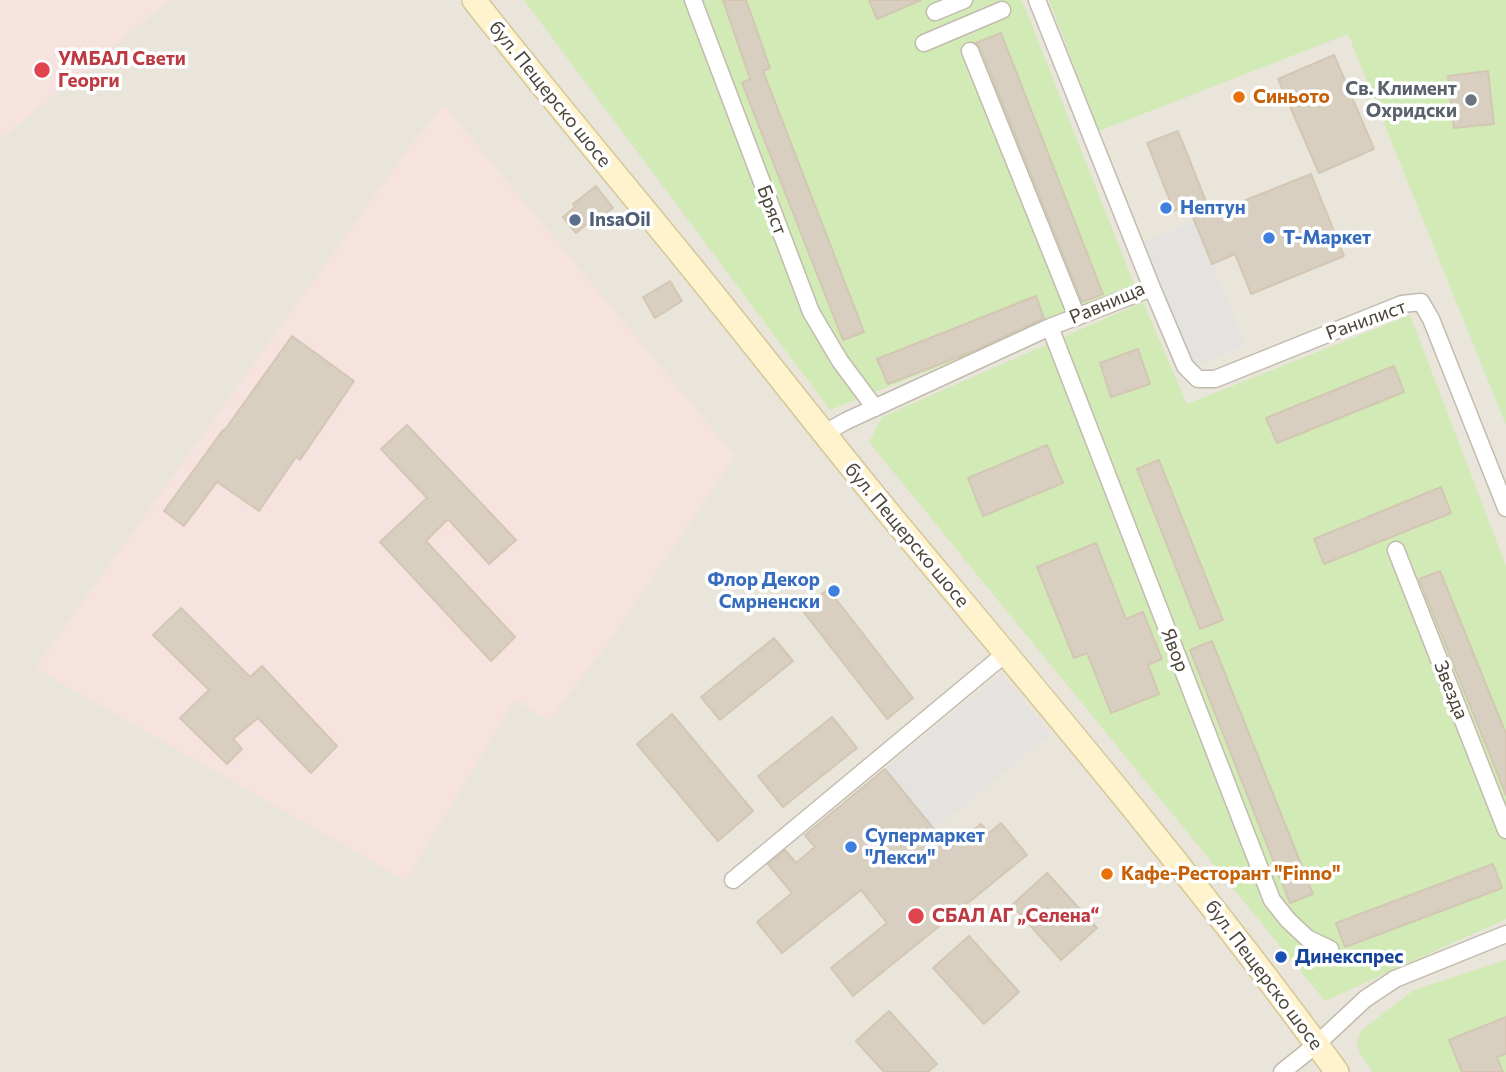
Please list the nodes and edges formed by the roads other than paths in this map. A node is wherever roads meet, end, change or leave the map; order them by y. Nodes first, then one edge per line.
1 (474, 0) edge
2 (693, 0) edge
3 (964, 0) edge
4 (1037, 0) edge
5 (1002, 10) dead end
6 (956, 28) junction
7 (925, 43) dead end
8 (970, 51) dead end
9 (1152, 288) junction
10 (1077, 317) junction
11 (1050, 327) junction
12 (875, 408) junction
13 (823, 434) junction
14 (1506, 508) edge
15 (1396, 550) dead end
16 (1006, 653) junction
17 (1506, 830) edge
18 (733, 880) dead end
19 (1506, 934) edge
20 (1330, 949) dead end
21 (1317, 1044) junction
22 (1282, 1072) edge
23 (1337, 1072) edge

1 - 13 main road, бул. Пещерско шосе
2 - 12 street, Бряст
3 - 6 street
4 - 9 street, Равнища
5 - 6 street
6 - 7 street
8 - 10 street
9 - 10 street, Равнища
9 - 14 street, Ранилист
10 - 11 street, Равнища
11 - 12 street, Равнища
11 - 20 street, Явор
12 - 13 street, Равнища
13 - 16 main road, бул. Пещерско шосе
15 - 17 street, Звезда
16 - 18 street
16 - 21 main road, бул. Пещерско шосе
19 - 21 street
21 - 22 street
21 - 23 main road, бул. Пещерско шосе

